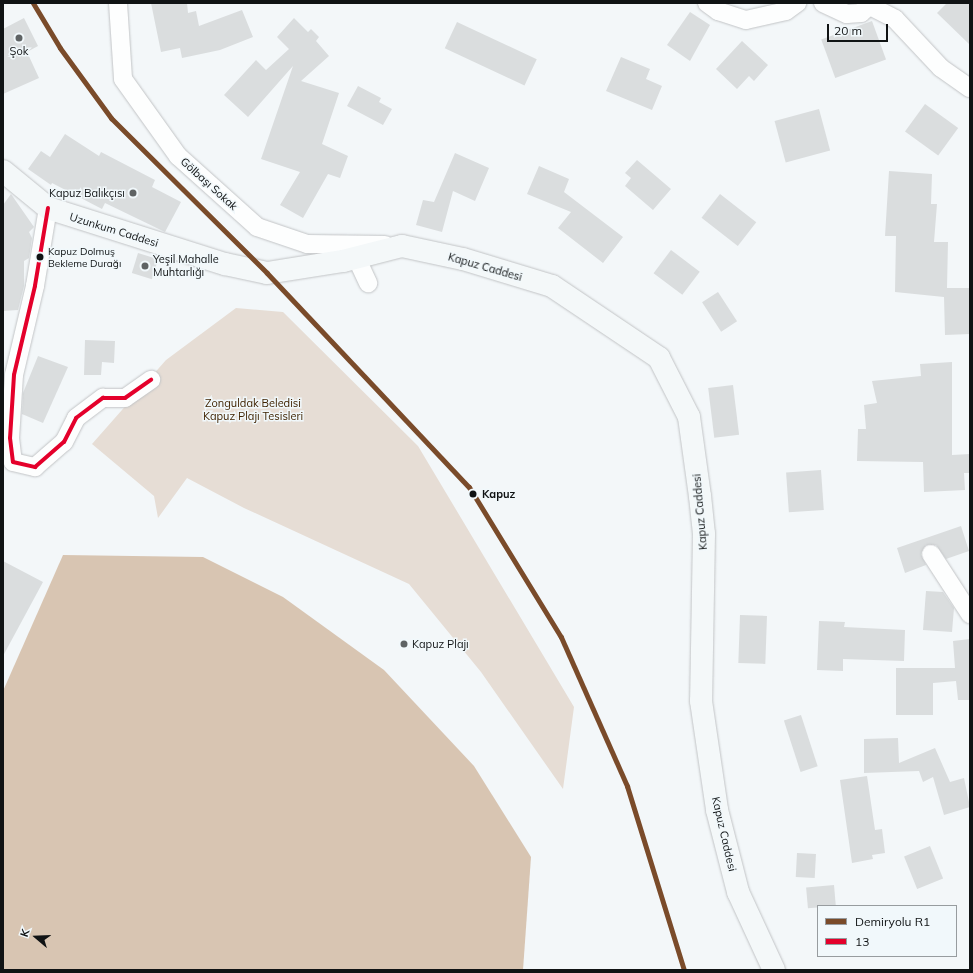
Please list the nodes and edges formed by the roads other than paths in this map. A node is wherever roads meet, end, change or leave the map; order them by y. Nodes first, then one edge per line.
1 (118, 3) edge
2 (707, 3) edge
3 (797, 3) edge
4 (823, 3) edge
5 (871, 5) edge
6 (970, 88) edge
7 (3, 171) edge
8 (48, 208) junction
9 (402, 246) junction
10 (356, 257) junction
11 (368, 284) dead end
12 (151, 380) dead end
13 (931, 554) dead end
14 (970, 614) edge
15 (774, 970) edge

1 - 9 street, Gölbaşı Sokak
2 - 3 street
4 - 5 street
5 - 6 street
7 - 8 main road, Uzunkum Caddesi
8 - 10 main road, Uzunkum Caddesi
8 - 12 street
9 - 10 main road, Uzunkum Caddesi
9 - 15 main road, Kapuz Caddesi
10 - 11 street
13 - 14 street

